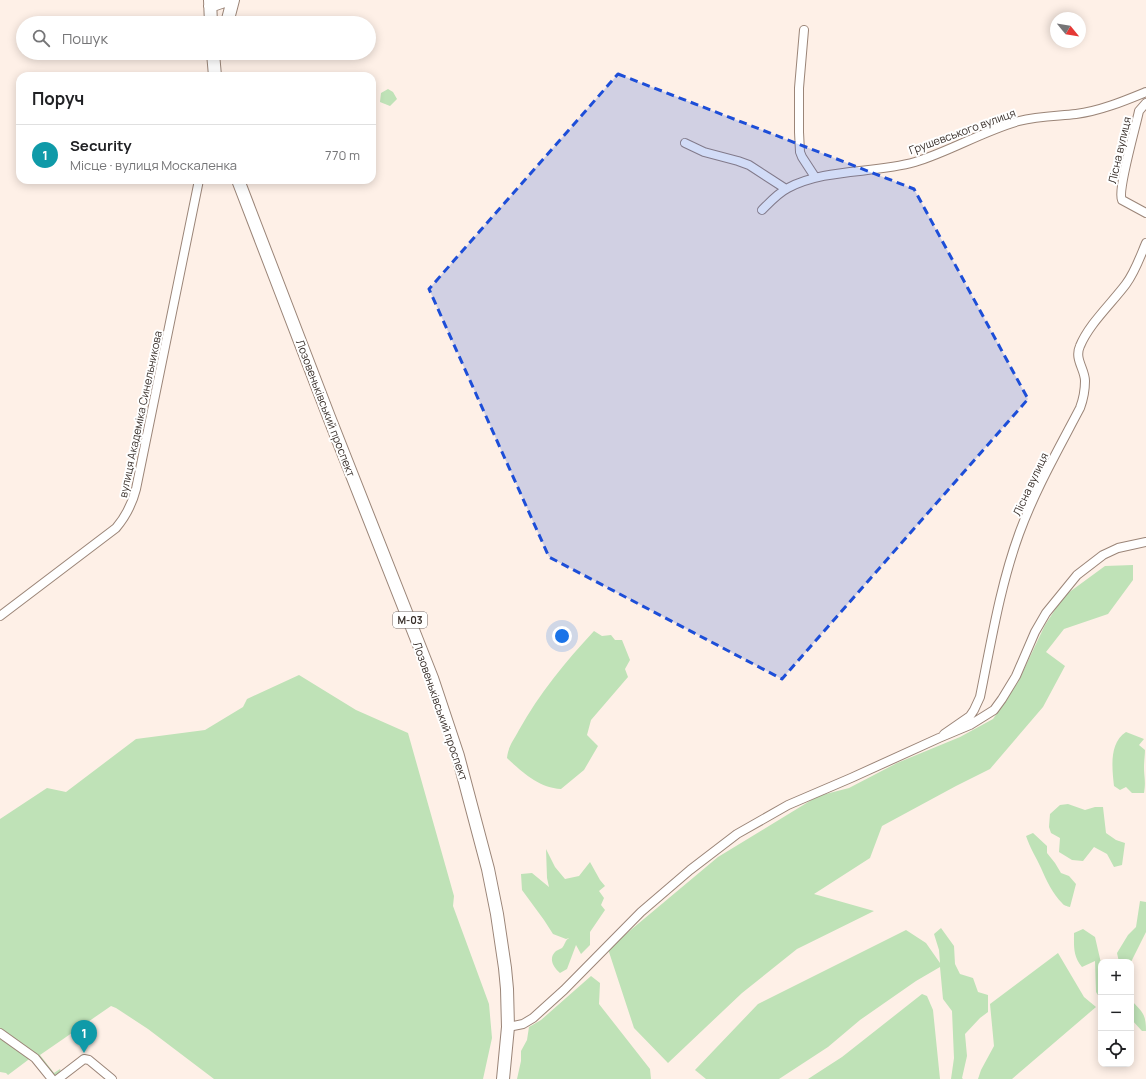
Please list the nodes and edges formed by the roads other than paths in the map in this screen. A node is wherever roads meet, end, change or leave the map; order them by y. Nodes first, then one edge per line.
1 (227, 0) edge
2 (233, 0) edge
3 (210, 3) edge
4 (210, 16) edge
5 (229, 16) edge
6 (804, 30) dead end
7 (213, 60) edge
8 (218, 60) edge
9 (214, 72) edge
10 (215, 72) edge
11 (1146, 92) edge
12 (1146, 103) edge
13 (684, 143) dead end
14 (816, 177) junction
15 (197, 184) edge
16 (240, 184) edge
17 (786, 189) junction
18 (762, 210) dead end
19 (1146, 213) edge
20 (1146, 243) edge
21 (1146, 542) edge
22 (0, 616) edge
23 (938, 738) junction
24 (508, 1027) junction
25 (0, 1033) edge
26 (52, 1079) edge
27 (58, 1079) edge
28 (112, 1079) edge
29 (503, 1079) edge

1 - 3 highway
2 - 5 highway
3 - 4 highway
6 - 14 street
7 - 9 highway
8 - 10 highway
11 - 14 street, Грушевського вулиця
12 - 19 street, Лісна вулиця
13 - 17 street
14 - 17 street, Грушевського вулиця
15 - 22 street, вулиця Академіка Синельникова
16 - 24 highway, Лозовеньківський проспект / М-03
17 - 18 street, Грушевського вулиця
20 - 23 street, Лісна вулиця
21 - 23 street
23 - 24 street
24 - 29 highway, Лозовеньківський проспект / М-03
25 - 26 street
27 - 28 street

